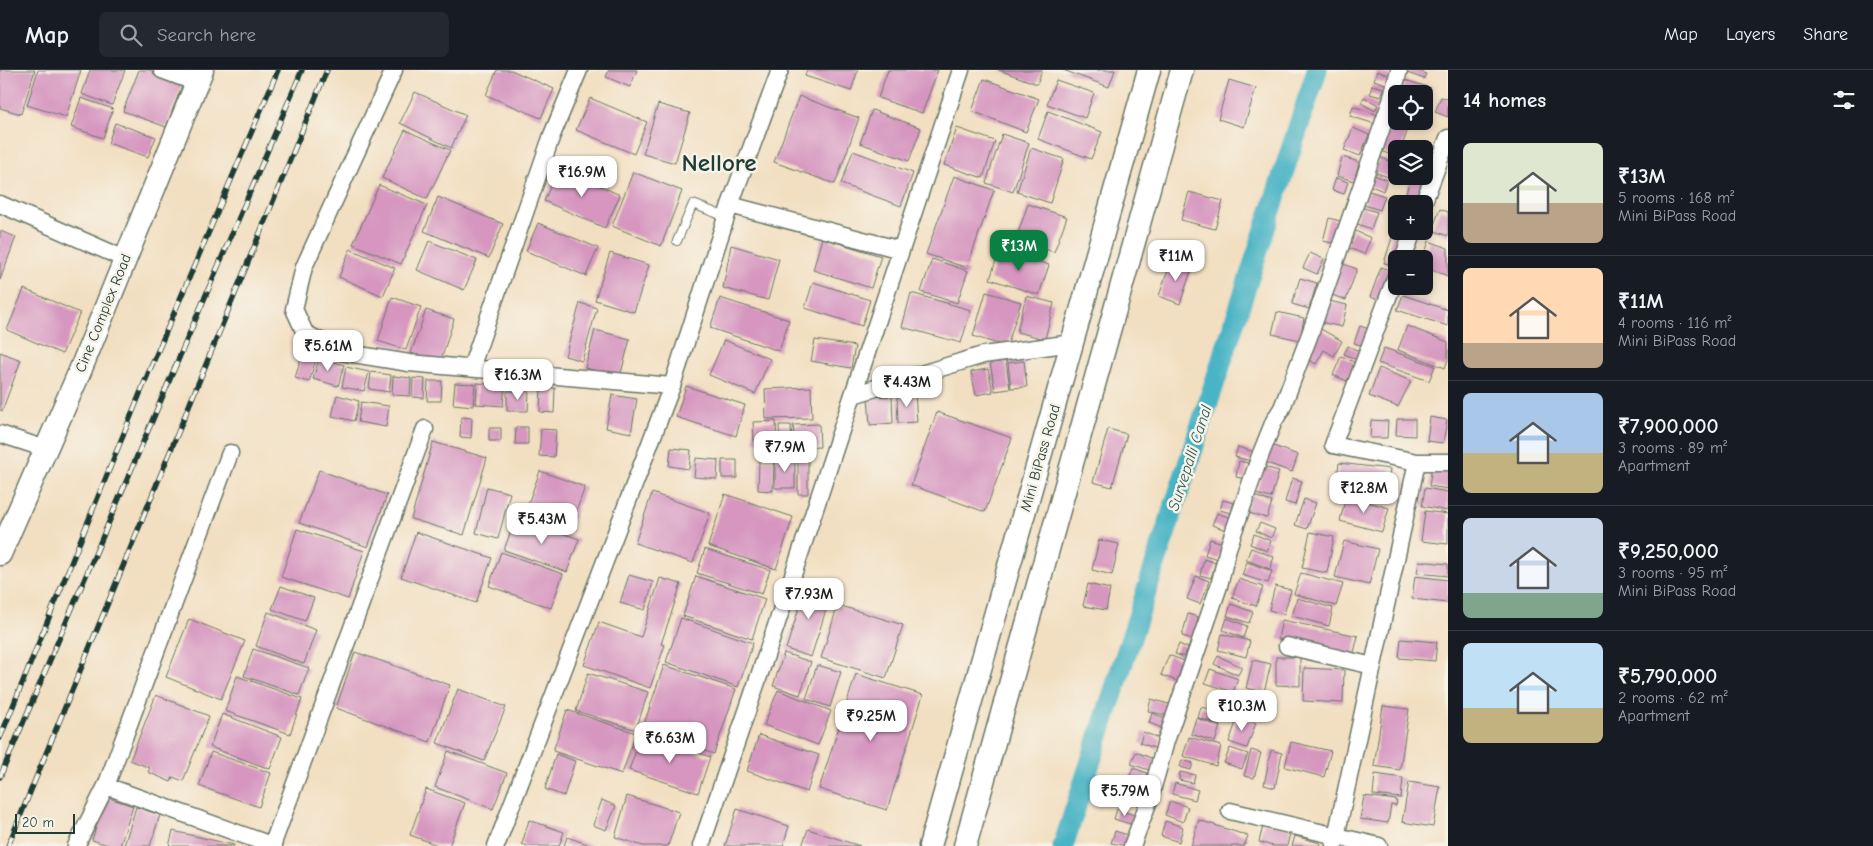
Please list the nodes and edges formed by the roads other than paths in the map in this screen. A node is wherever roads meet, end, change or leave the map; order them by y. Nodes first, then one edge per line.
1 (162, 70) edge
2 (394, 70) edge
3 (579, 70) edge
4 (780, 70) edge
5 (961, 70) edge
6 (1149, 70) edge
7 (1182, 70) edge
8 (1399, 70) edge
9 (199, 76) edge
10 (1448, 138) edge
11 (1426, 195) edge
12 (0, 204) edge
13 (728, 211) junction
14 (677, 241) dead end
15 (901, 250) junction
16 (125, 259) junction
17 (1389, 295) edge
18 (1073, 343) junction
19 (470, 368) junction
20 (672, 386) junction
21 (853, 395) junction
22 (425, 430) dead end
23 (0, 434) edge
24 (46, 449) junction
25 (230, 453) dead end
26 (1417, 462) junction
27 (1448, 462) edge
28 (0, 554) edge
29 (1287, 646) dead end
30 (1373, 666) junction
31 (106, 786) junction
32 (1230, 811) dead end
33 (1335, 841) edge
34 (76, 846) edge
35 (273, 846) edge
36 (496, 846) edge
37 (701, 846) edge
38 (930, 846) edge
39 (965, 846) edge
40 (1132, 846) edge
41 (1379, 846) edge

1 - 9 street
2 - 19 street
3 - 19 street
4 - 13 street
5 - 15 street
6 - 18 main road, Mini BiPass Road
7 - 39 main road
8 - 40 street
9 - 16 main road, Cine Complex Road
10 - 11 street
12 - 16 street
13 - 14 lane
13 - 15 street
13 - 20 street
15 - 21 street
16 - 24 main road, Cine Complex Road
17 - 26 street
18 - 21 street
18 - 38 main road, Mini BiPass Road
19 - 20 street
20 - 36 street
21 - 37 street
22 - 35 street
23 - 24 street
24 - 28 main road, Cine Complex Road
25 - 31 street
26 - 27 street
26 - 30 street
29 - 30 street
30 - 33 street
31 - 34 street
31 - 35 street
32 - 33 street
33 - 41 street

